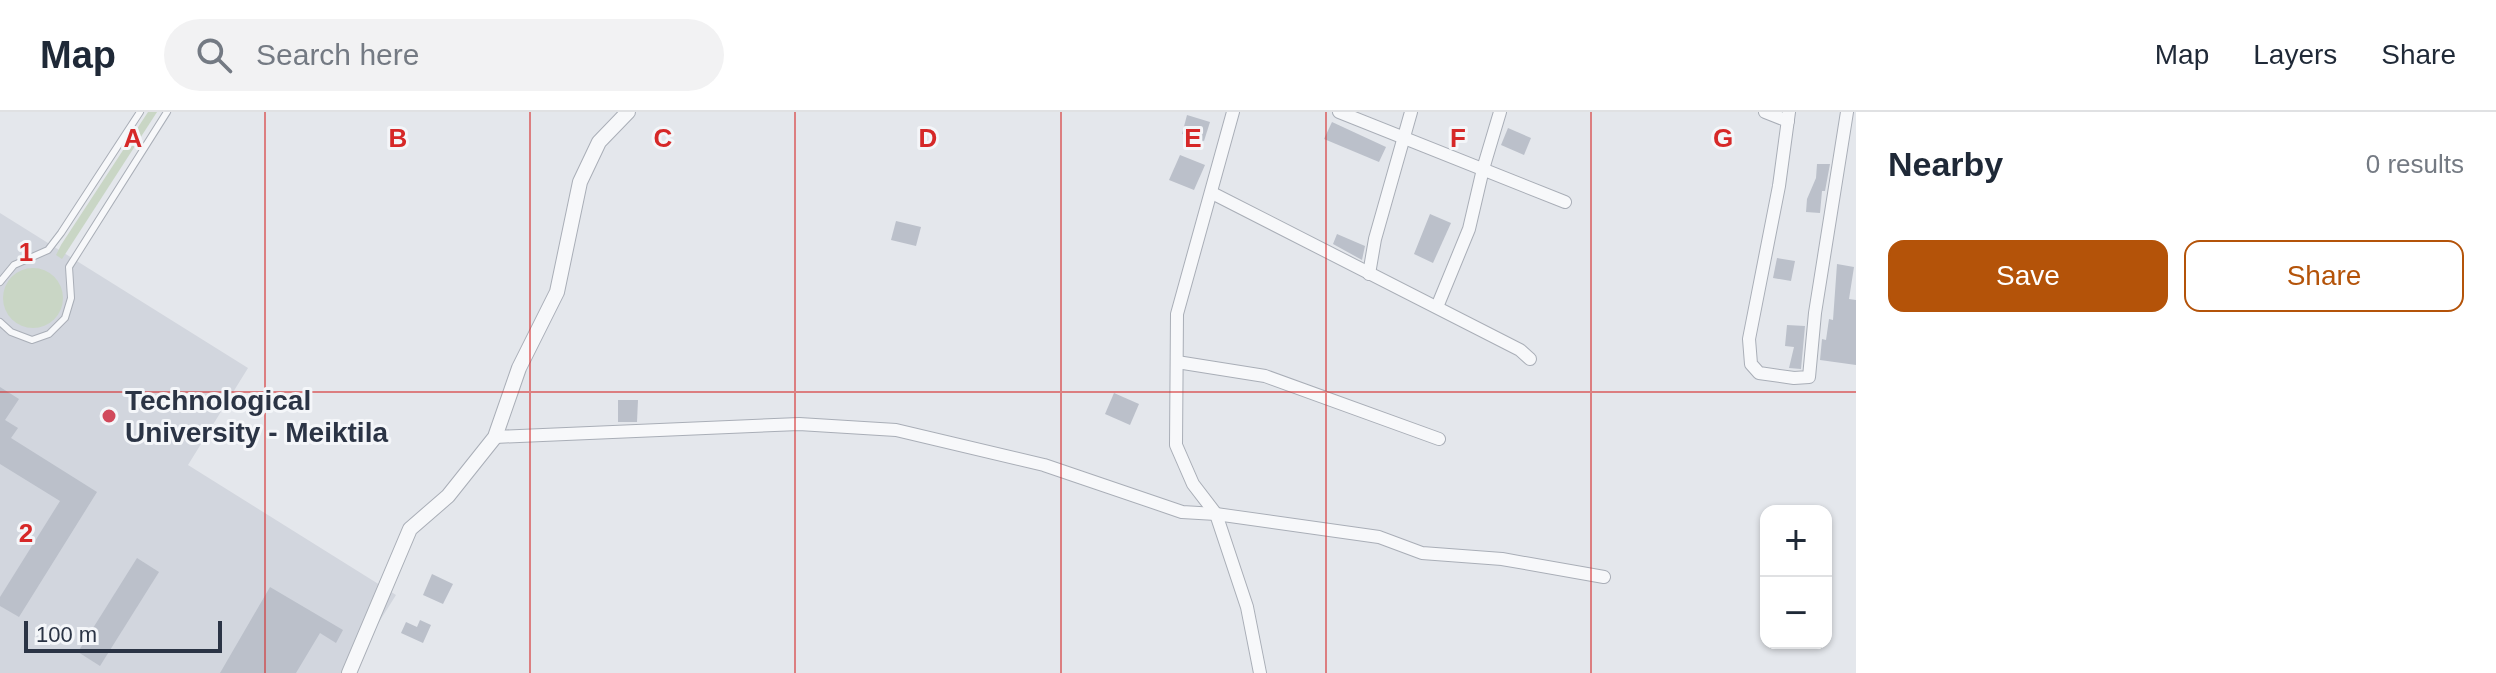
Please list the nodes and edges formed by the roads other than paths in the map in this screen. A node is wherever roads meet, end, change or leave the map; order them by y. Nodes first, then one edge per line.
1 (140, 112) edge
2 (167, 112) edge
3 (628, 112) edge
4 (1233, 112) edge
5 (1339, 112) edge
6 (1411, 112) edge
7 (1500, 112) edge
8 (1765, 112) edge
9 (1847, 112) edge
10 (1788, 116) edge
11 (1404, 138) junction
12 (1483, 169) junction
13 (1212, 193) junction
14 (1565, 202) dead end
15 (1369, 274) junction
16 (0, 282) edge
17 (1437, 307) junction
18 (0, 322) edge
19 (1530, 359) dead end
20 (1177, 362) junction
21 (495, 437) junction
22 (1439, 439) dead end
23 (1216, 514) junction
24 (1604, 577) dead end
25 (349, 673) edge
26 (1260, 673) edge

1 - 16 lane
2 - 18 lane
3 - 21 street
4 - 13 street
5 - 11 street
6 - 11 street
7 - 12 street
8 - 10 street
9 - 10 street
11 - 12 street
11 - 15 street
12 - 14 street
12 - 17 street
13 - 15 street
13 - 20 street
15 - 17 street
17 - 19 street
20 - 22 street
20 - 23 street
21 - 23 street
21 - 25 street
23 - 24 street
23 - 26 street

